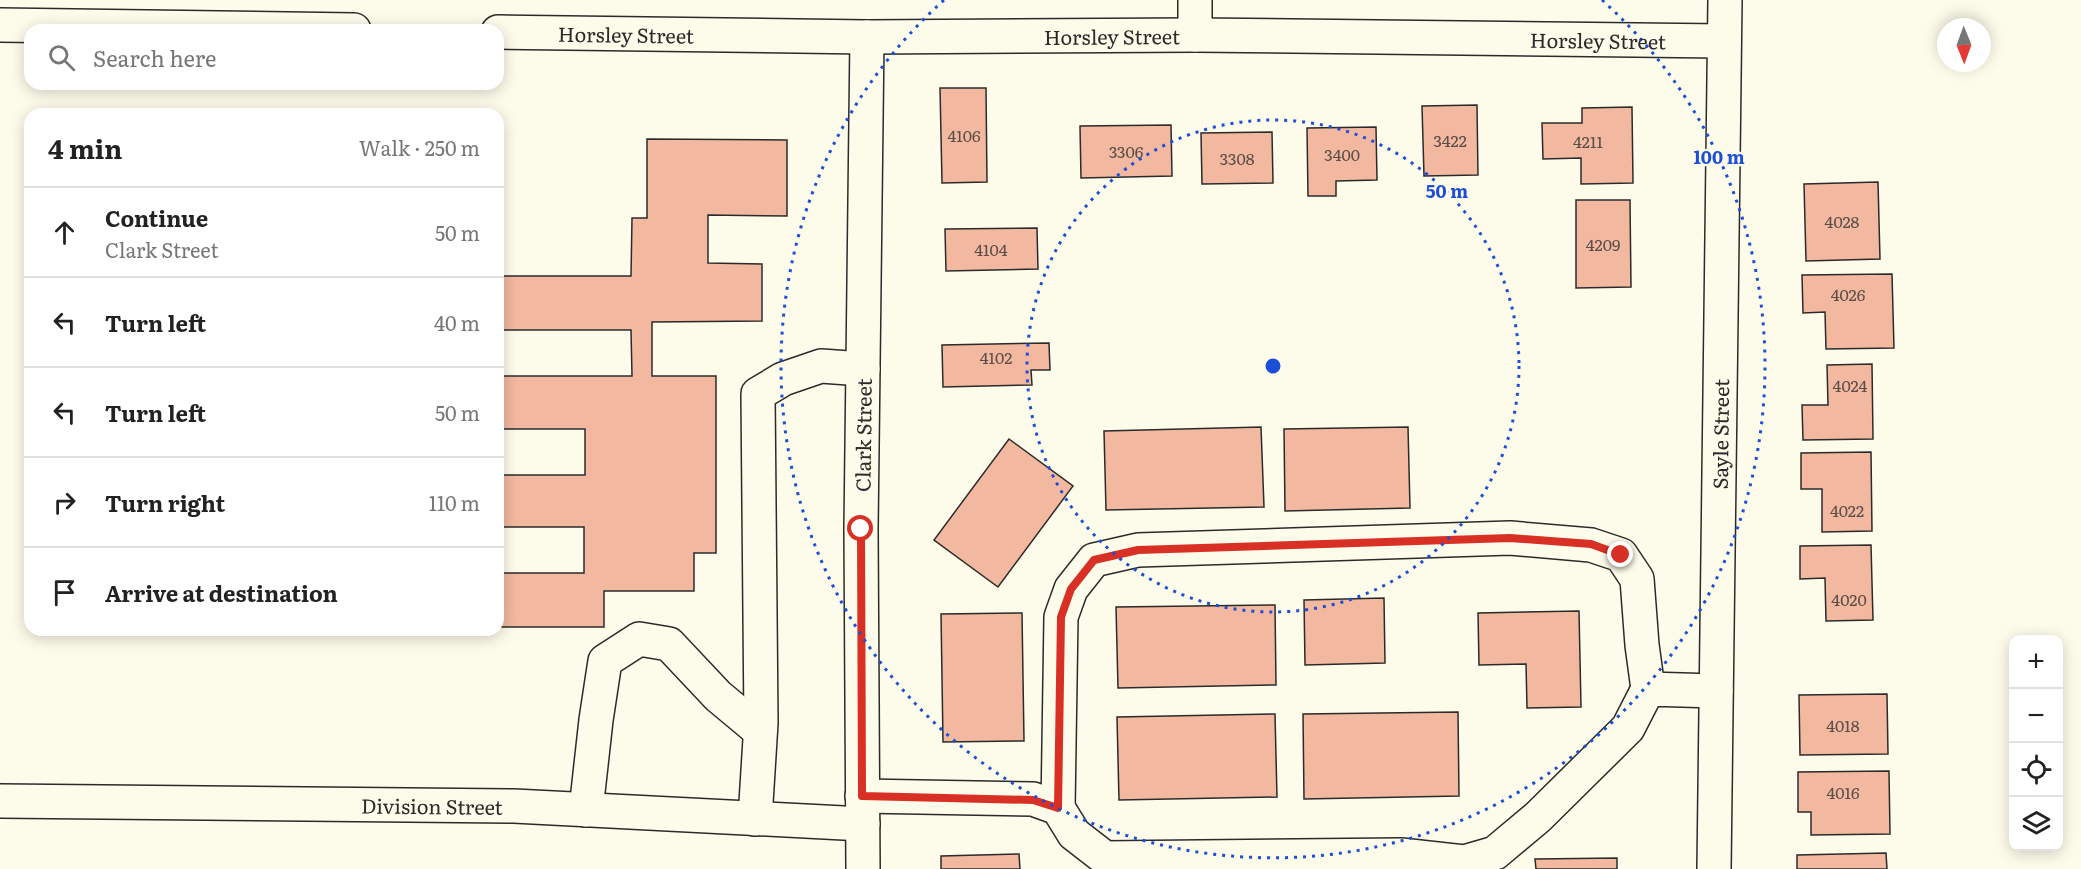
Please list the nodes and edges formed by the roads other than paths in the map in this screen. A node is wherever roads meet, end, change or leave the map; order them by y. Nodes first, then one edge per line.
1 (1195, 0) edge
2 (1725, 0) edge
3 (0, 25) edge
4 (24, 25) edge
5 (504, 32) edge
6 (1195, 35) junction
7 (867, 37) junction
8 (1724, 41) junction
9 (863, 369) junction
10 (1648, 689) junction
11 (1716, 691) junction
12 (760, 731) junction
13 (0, 801) edge
14 (1058, 808) junction
15 (586, 810) junction
16 (862, 810) junction
17 (755, 819) junction
18 (863, 869) edge
19 (1714, 869) edge

1 - 6 street
2 - 8 street, Sayle Street
3 - 4 street
5 - 7 street, Horsley Street
6 - 7 street, Horsley Street
6 - 8 street, Horsley Street
7 - 9 street, Clark Street
8 - 11 street, Sayle Street
9 - 12 street
9 - 16 street, Clark Street
10 - 11 street
10 - 14 street
10 - 14 street
11 - 19 street, Sayle Street
12 - 15 street
12 - 17 street
13 - 15 street, Division Street
14 - 16 street, Division Street
15 - 17 street, Division Street
16 - 17 street, Division Street
16 - 18 street, Clark Street

